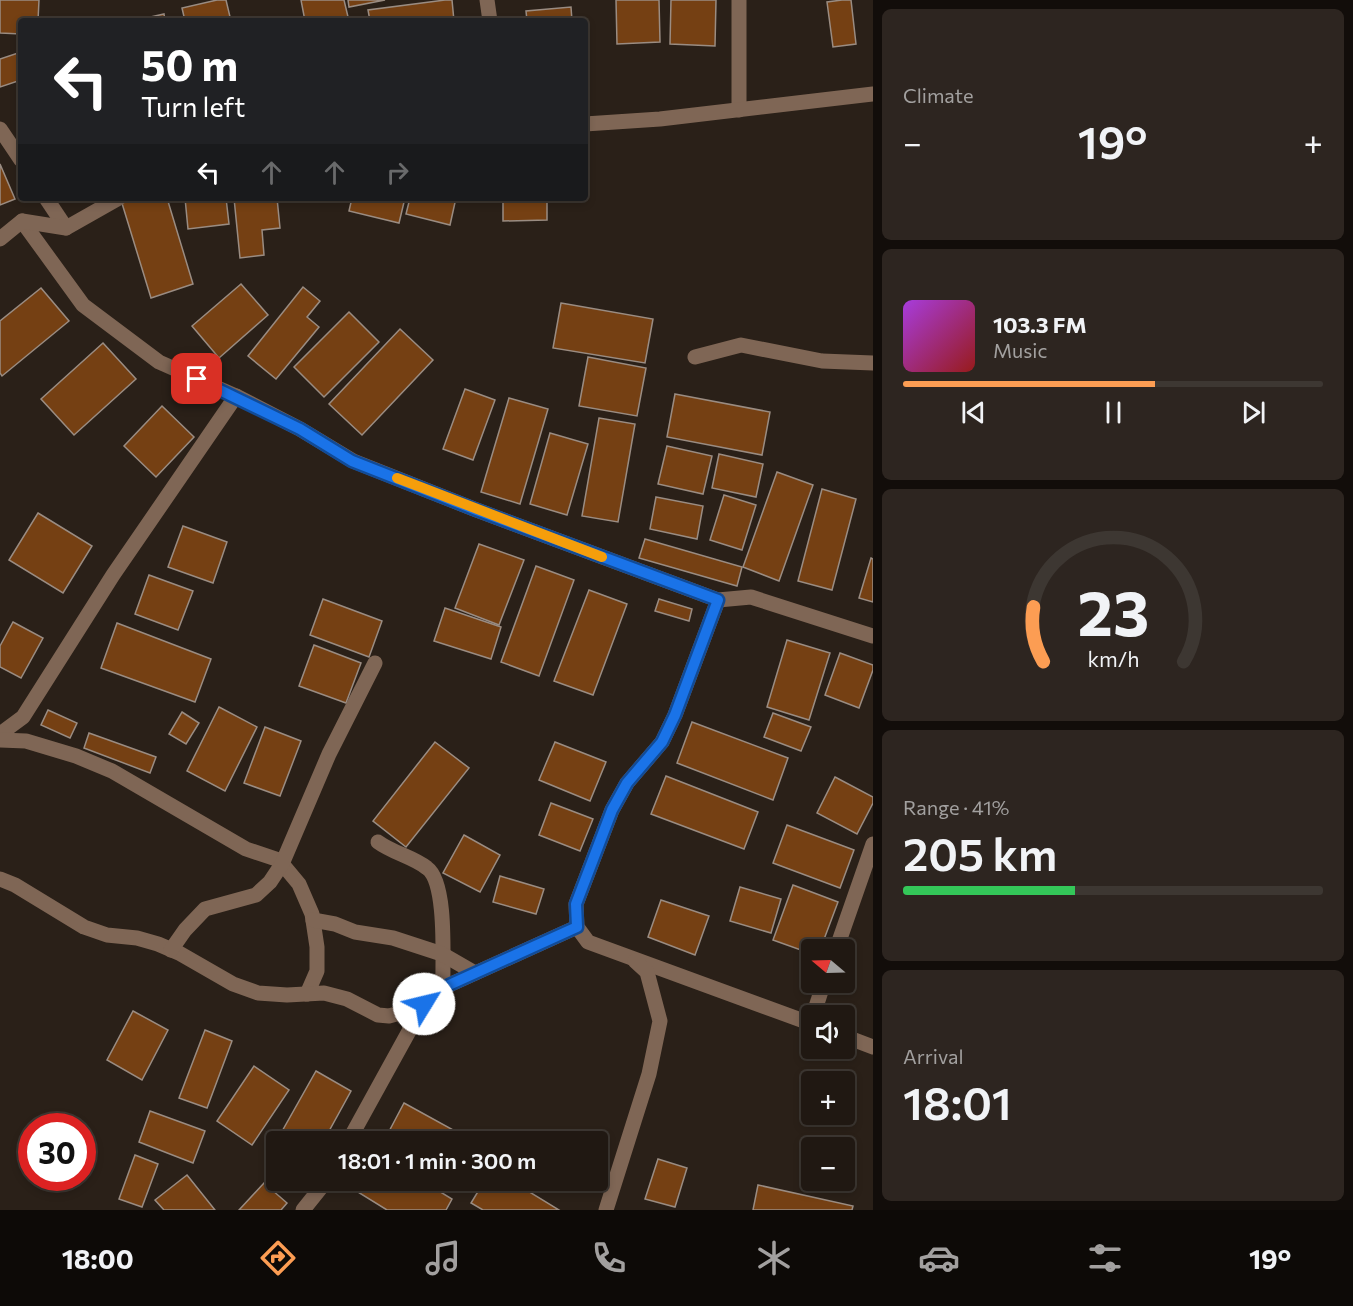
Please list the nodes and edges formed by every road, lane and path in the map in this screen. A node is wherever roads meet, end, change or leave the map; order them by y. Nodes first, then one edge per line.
1 (487, 0) edge
2 (739, 0) edge
3 (490, 18) edge
4 (873, 94) edge
5 (739, 110) junction
6 (588, 124) edge
7 (0, 129) edge
8 (18, 156) edge
9 (48, 201) edge
10 (114, 201) edge
11 (22, 221) junction
12 (66, 228) junction
13 (0, 239) edge
14 (695, 357) dead end
15 (873, 363) edge
16 (236, 396) junction
17 (718, 600) junction
18 (873, 636) edge
19 (375, 663) dead end
20 (0, 734) edge
21 (0, 740) edge
22 (378, 842) dead end
23 (873, 844) edge
24 (282, 864) junction
25 (0, 879) edge
26 (313, 920) junction
27 (577, 927) junction
28 (840, 939) edge
29 (171, 950) junction
30 (442, 954) junction
31 (633, 959) junction
32 (475, 974) junction
33 (443, 989) junction
34 (307, 994) junction
35 (422, 1007) junction
36 (801, 1017) edge
37 (855, 1040) edge
38 (873, 1047) edge
39 (354, 1131) edge
40 (318, 1191) edge
41 (303, 1210) edge
42 (606, 1210) edge

1 - 3 street
2 - 5 street
4 - 5 street
5 - 6 street
7 - 8 street
9 - 12 street
10 - 12 street
11 - 12 street
11 - 13 street
11 - 16 street
14 - 15 street
16 - 17 street
16 - 20 street
17 - 18 street
17 - 27 street
19 - 24 street
21 - 24 street
22 - 30 street
23 - 28 street
24 - 26 street
24 - 29 street
25 - 29 street
26 - 30 street
26 - 34 street
27 - 31 street
27 - 32 street
29 - 34 street
30 - 32 street
30 - 33 street
31 - 36 street
31 - 42 street
32 - 33 street
33 - 35 street
34 - 35 street
35 - 39 street
37 - 38 street
40 - 41 street

